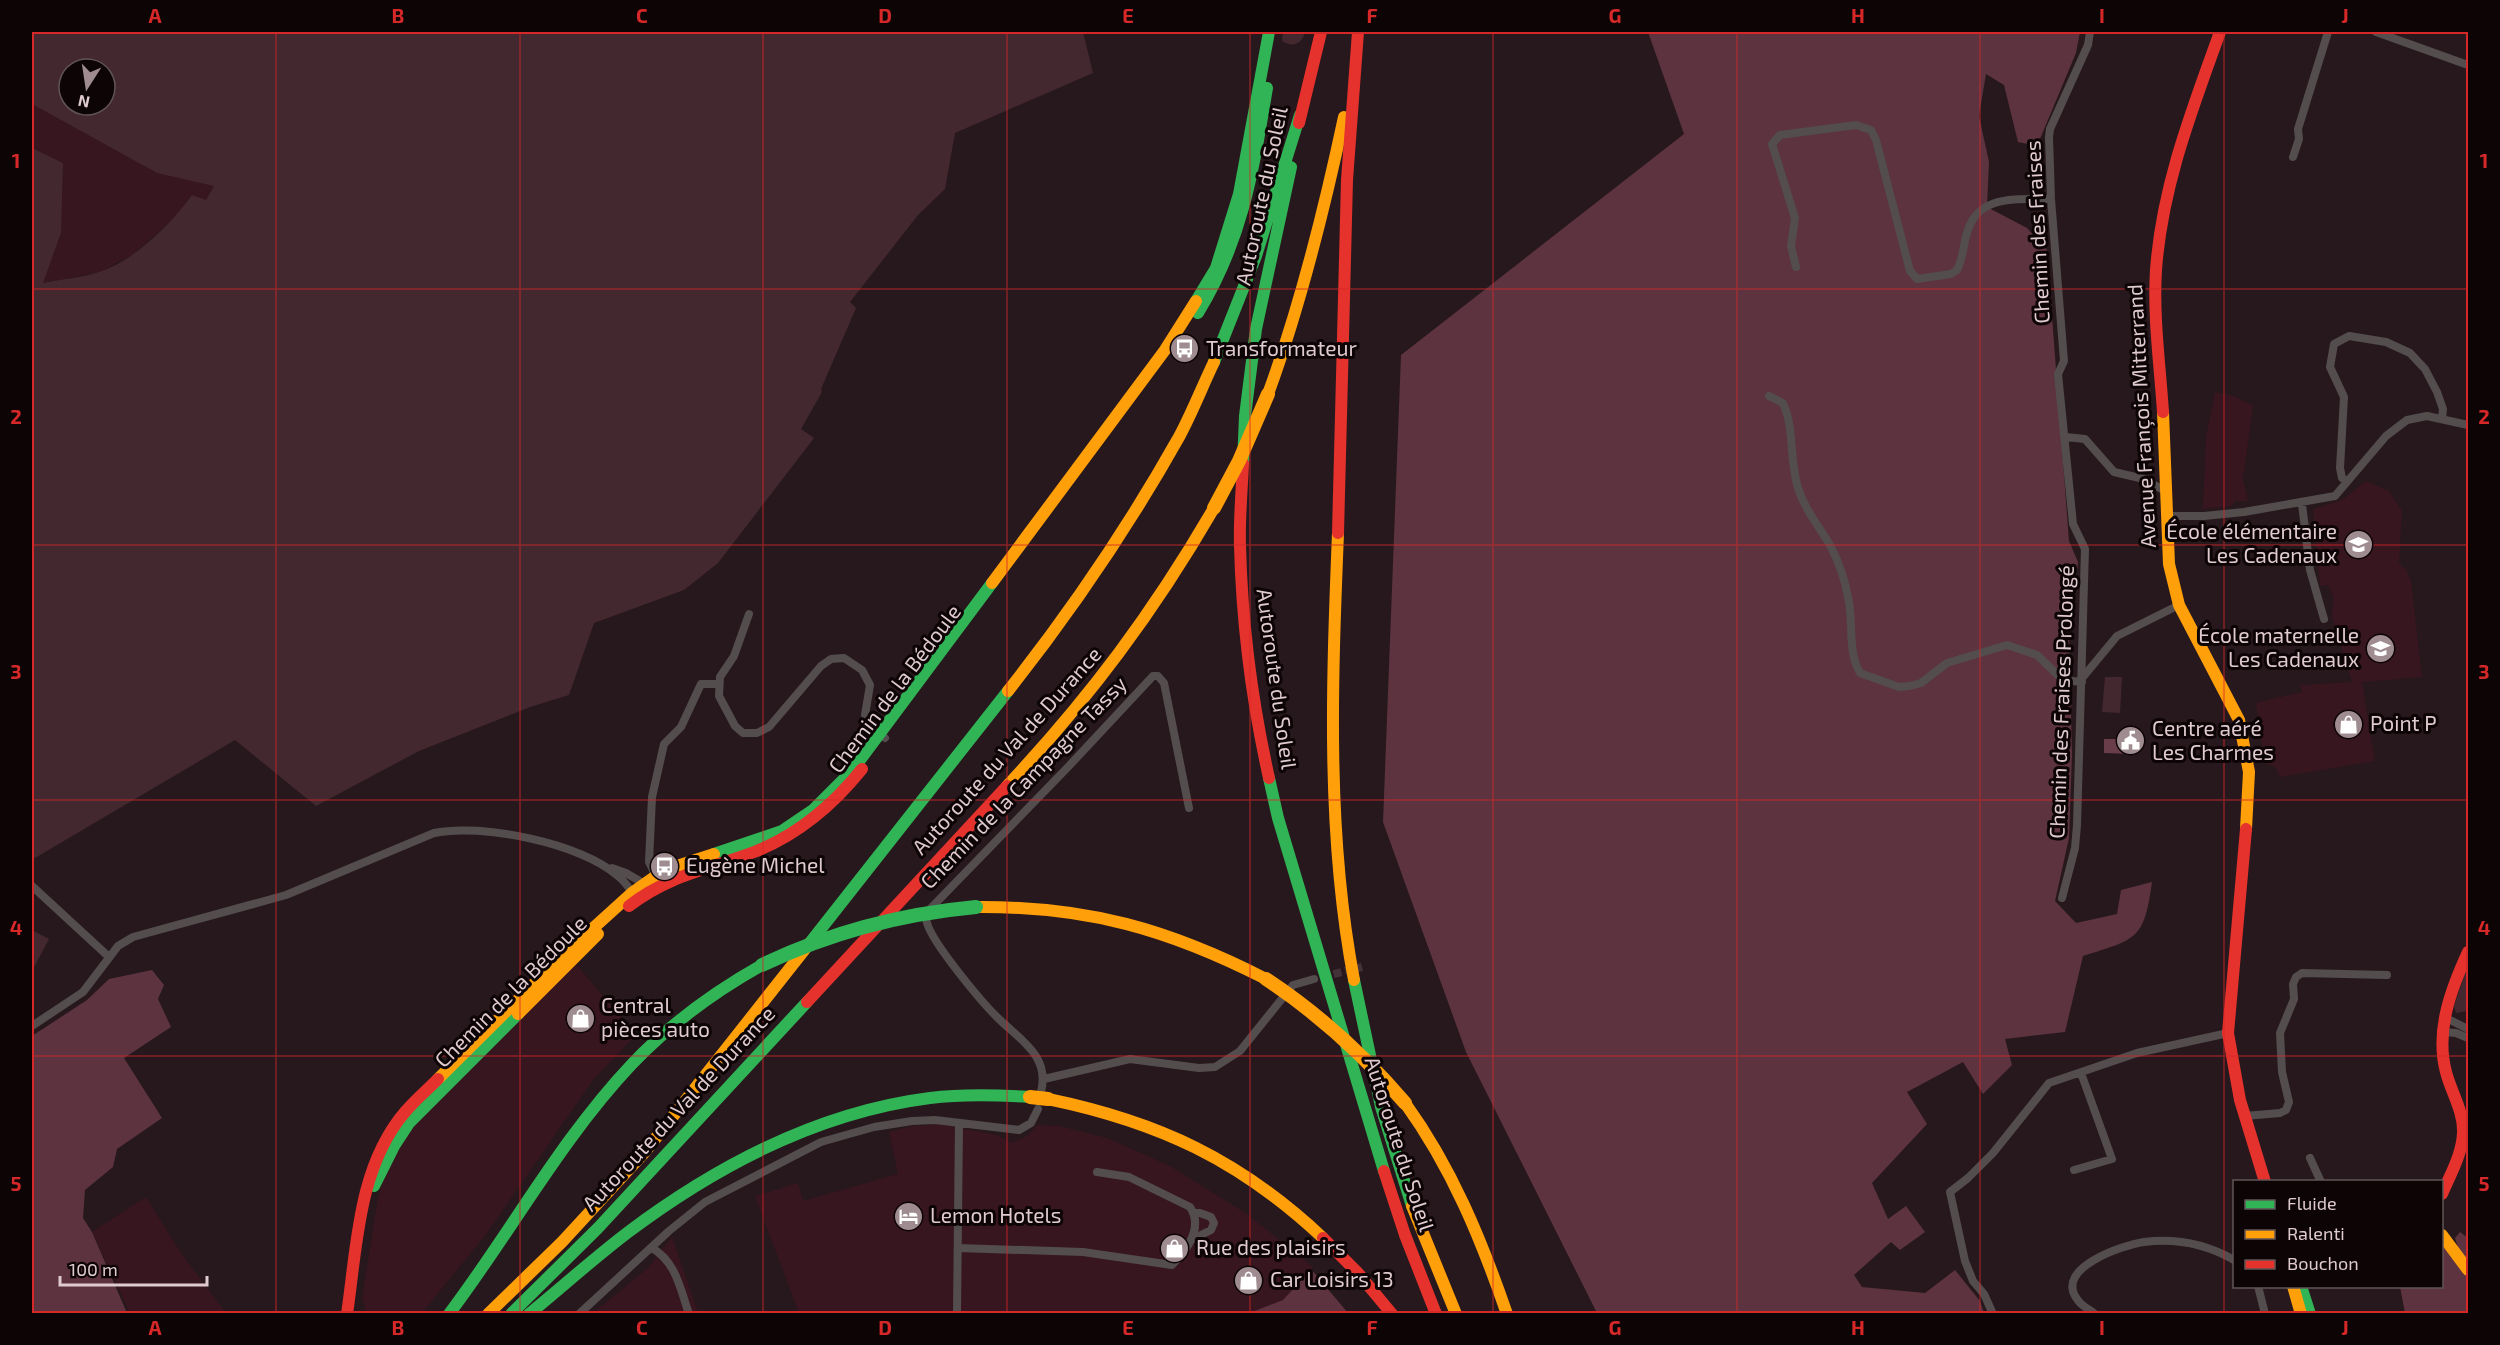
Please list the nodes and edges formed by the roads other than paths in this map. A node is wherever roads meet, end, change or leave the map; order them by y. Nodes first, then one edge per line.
1 (1269, 32) edge
2 (1277, 32) edge
3 (1321, 32) edge
4 (1358, 32) edge
5 (2090, 32) edge
6 (2220, 32) edge
7 (2328, 32) edge
8 (2376, 32) edge
9 (2469, 65) edge
10 (1354, 67) junction
11 (1300, 115) junction
12 (2293, 157) dead end
13 (2051, 199) junction
14 (1796, 267) dead end
15 (1769, 396) dead end
16 (2442, 419) junction
17 (2469, 425) edge
18 (2066, 437) junction
19 (2347, 482) junction
20 (2165, 490) junction
21 (2302, 504) junction
22 (2167, 516) junction
23 (2179, 605) junction
24 (749, 614) dead end
25 (2324, 619) dead end
26 (2082, 680) junction
27 (719, 684) junction
28 (882, 735) junction
29 (1189, 808) dead end
30 (597, 863) junction
31 (651, 883) junction
32 (32, 886) edge
33 (635, 896) junction
34 (2062, 898) dead end
35 (2469, 952) edge
36 (109, 957) junction
37 (2387, 975) dead end
38 (1314, 979) tunnel mouth
39 (2446, 1018) junction
40 (32, 1026) edge
41 (2469, 1029) edge
42 (2444, 1032) junction
43 (2228, 1033) junction
44 (2469, 1038) edge
45 (2081, 1073) junction
46 (1044, 1079) junction
47 (1039, 1099) junction
48 (2245, 1116) junction
49 (959, 1123) junction
50 (2310, 1158) dead end
51 (2074, 1170) dead end
52 (1097, 1172) dead end
53 (2264, 1180) edge
54 (2320, 1180) edge
55 (2443, 1192) edge
56 (1194, 1213) junction
57 (2443, 1236) edge
58 (1193, 1239) junction
59 (652, 1248) junction
60 (958, 1248) junction
61 (2233, 1259) edge
62 (2469, 1270) edge
63 (353, 1283) junction
64 (2258, 1288) edge
65 (2299, 1288) edge
66 (340, 1314) edge
67 (347, 1314) edge
68 (448, 1314) edge
69 (488, 1314) edge
70 (511, 1314) edge
71 (529, 1314) edge
72 (579, 1314) edge
73 (689, 1314) edge
74 (957, 1314) edge
75 (1392, 1314) edge
76 (1436, 1314) edge
77 (1456, 1314) edge
78 (1507, 1314) edge
79 (1993, 1314) edge
80 (2095, 1314) edge
81 (2265, 1314) edge
82 (2301, 1314) edge
83 (2310, 1314) edge

1 - 28 main road, Chemin de la Bédoule
2 - 28 main road, Chemin de la Bédoule
3 - 11 main road, Autoroute du Soleil
4 - 10 main road, Autoroute du Soleil
5 - 13 street, Chemin des Fraises
6 - 20 main road, Avenue François Mitterrand
7 - 12 street
8 - 9 street
10 - 70 main road, Autoroute du Val de Durance, bridge
10 - 77 main road, Autoroute du Soleil
11 - 69 main road, Autoroute du Val de Durance
11 - 76 main road, Autoroute du Soleil
13 - 14 street
13 - 18 street, Chemin des Fraises
15 - 26 street
16 - 17 street
16 - 19 street
16 - 19 street
18 - 20 street
18 - 26 street, Chemin des Fraises Prolongé
19 - 21 street
20 - 22 main road, Avenue François Mitterrand
21 - 22 street
21 - 25 street
22 - 23 main road, Avenue François Mitterrand
23 - 26 street
23 - 43 main road, Avenue François Mitterrand
24 - 27 street
26 - 34 street, Chemin des Fraises Prolongé
27 - 28 street
27 - 31 street
28 - 31 main road, Chemin de la Bédoule
29 - 46 street, Chemin de la Campagne Tassy
30 - 31 street
30 - 33 street
30 - 36 street
31 - 33 main road, Chemin de la Bédoule
32 - 36 street
33 - 63 main road, Chemin de la Bédoule
35 - 39 main road
36 - 40 street
37 - 48 street
38 - 46 street
39 - 41 street
39 - 42 main road
42 - 44 street
42 - 55 main road
43 - 45 street
43 - 48 main road, Avenue François Mitterrand
45 - 51 street
45 - 79 street
46 - 47 street
47 - 49 street
47 - 71 main road
47 - 75 main road
48 - 53 main road, Avenue François Mitterrand
49 - 59 street
49 - 60 street
50 - 54 street
52 - 56 street
56 - 58 street
56 - 58 street
57 - 62 main road
58 - 60 street
59 - 72 street
59 - 73 street
60 - 74 street
61 - 80 street
63 - 66 main road, Chemin de la Bédoule
63 - 67 main road, Chemin de la Bédoule
64 - 81 street
65 - 82 main road
65 - 83 main road
68 - 78 main road, bridge

